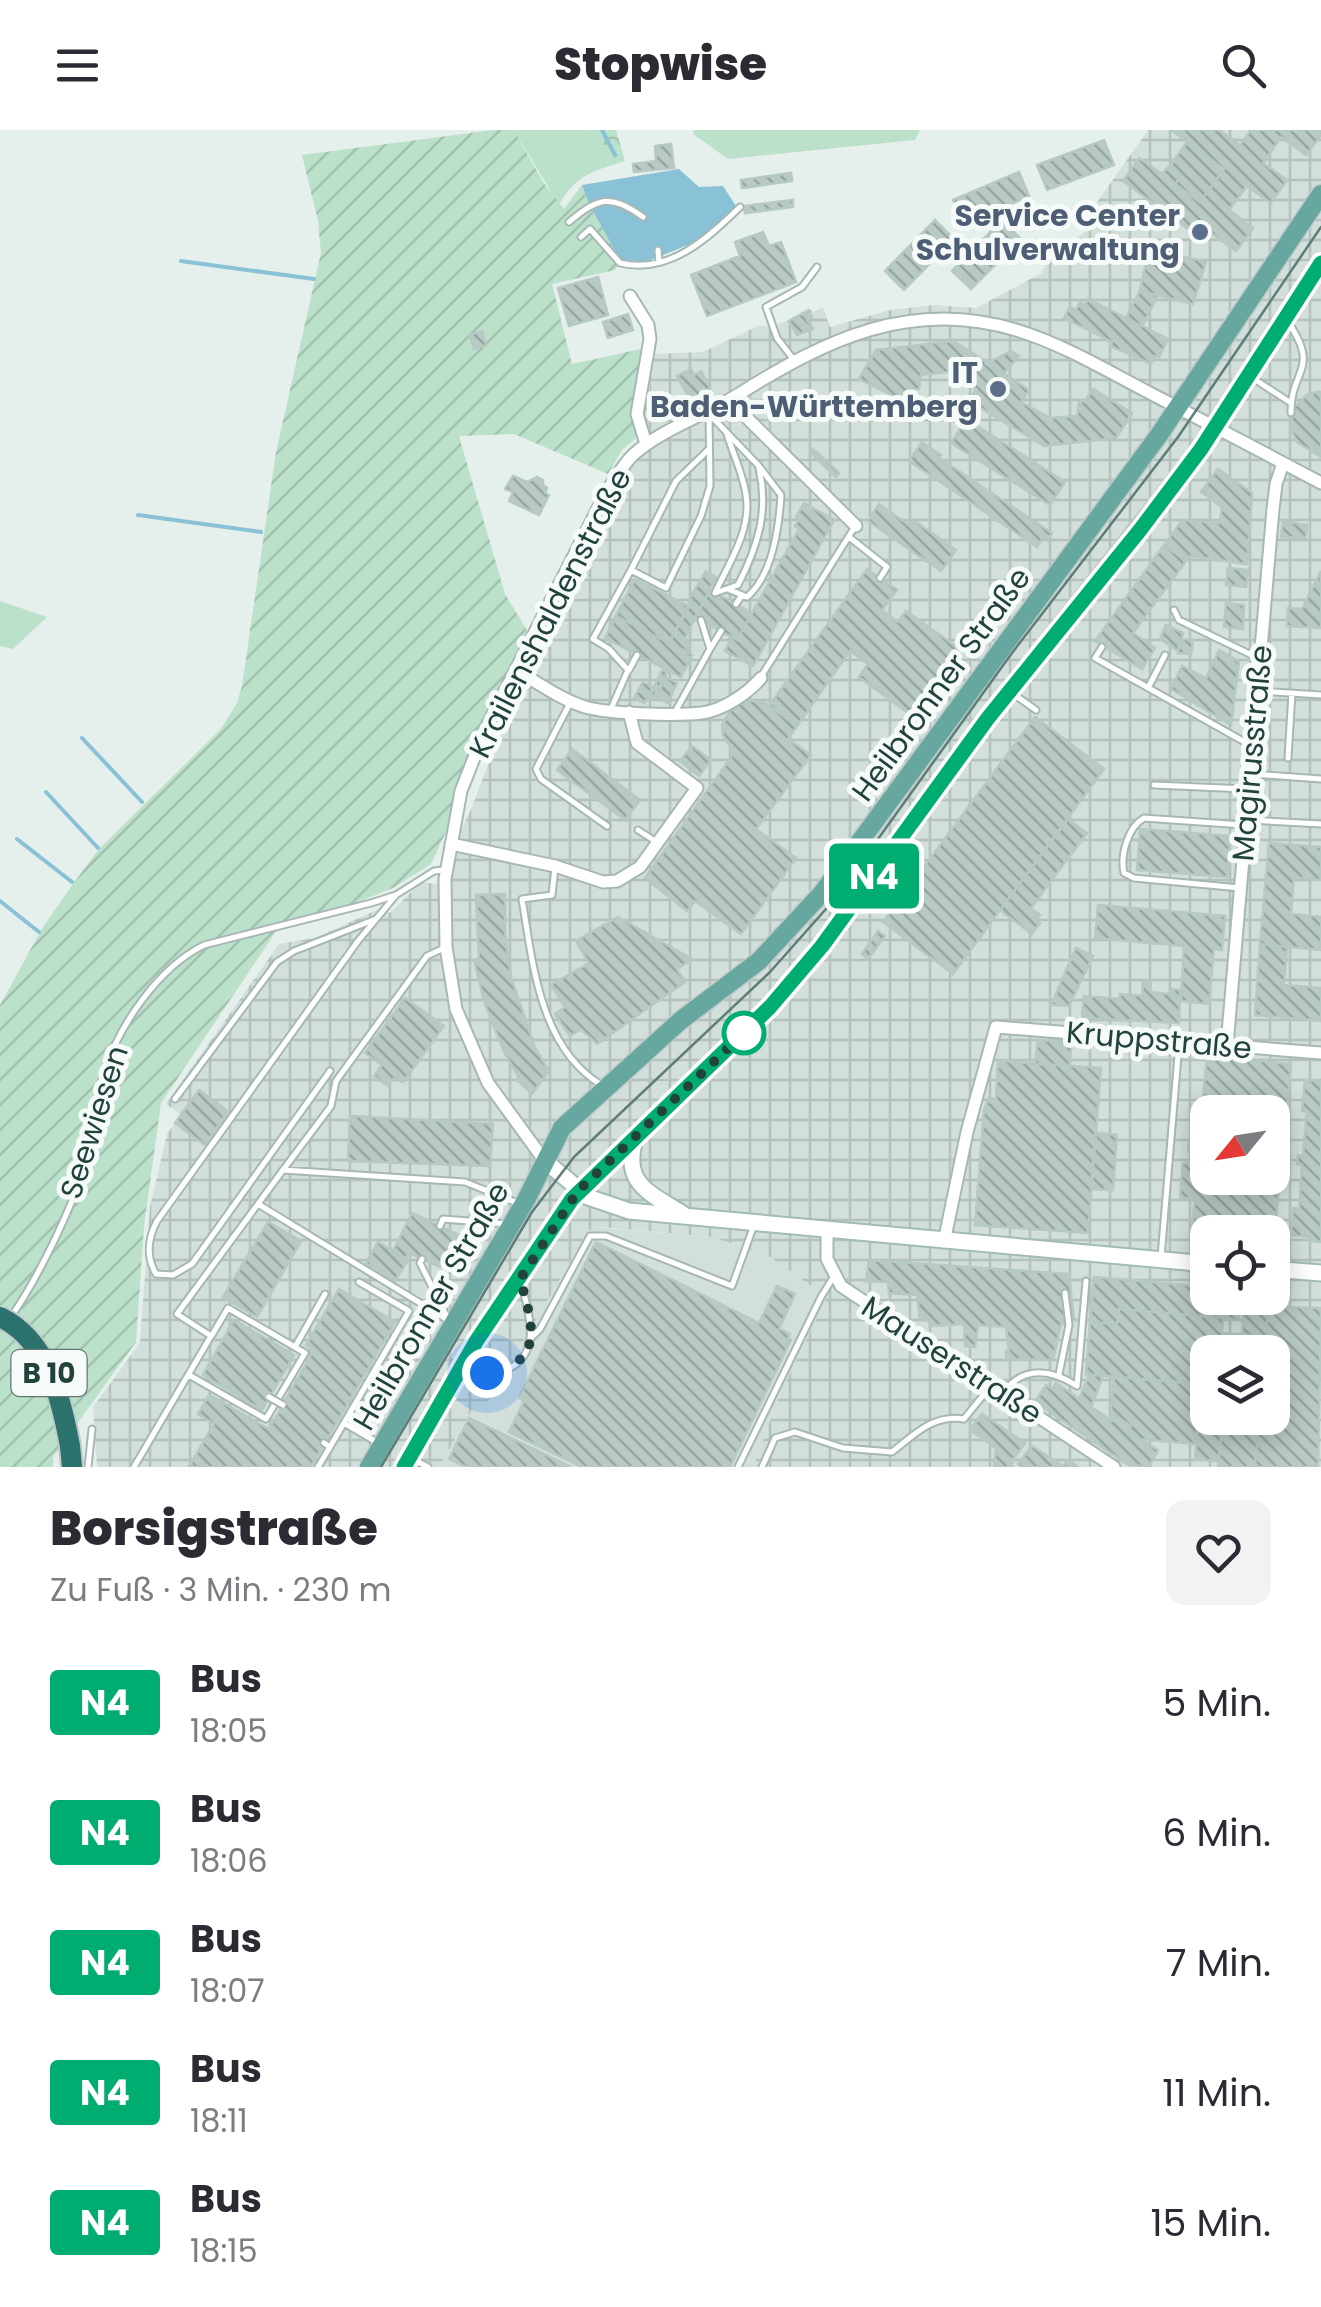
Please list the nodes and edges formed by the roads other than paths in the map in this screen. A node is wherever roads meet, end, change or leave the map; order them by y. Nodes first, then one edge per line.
1 (1321, 194) edge
2 (740, 207) dead end
3 (643, 217) dead end
4 (568, 222) dead end
5 (581, 237) dead end
6 (658, 250) dead end
7 (659, 262) junction
8 (1321, 263) edge
9 (816, 268) dead end
10 (630, 296) dead end
11 (1284, 319) junction
12 (1310, 340) dead end
13 (794, 360) junction
14 (1312, 369) dead end
15 (1249, 376) junction
16 (729, 400) junction
17 (1291, 403) junction
18 (1177, 408) junction
19 (1292, 413) dead end
20 (708, 414) junction
21 (1217, 426) junction
22 (726, 431) junction
23 (646, 444) junction
24 (708, 450) junction
25 (1283, 463) junction
26 (758, 464) junction
27 (1321, 483) edge
28 (852, 531) junction
29 (631, 570) junction
30 (880, 578) dead end
31 (725, 592) junction
32 (742, 595) junction
33 (729, 600) dead end
34 (736, 604) dead end
35 (1174, 610) dead end
36 (1102, 647) dead end
37 (710, 649) junction
38 (636, 654) dead end
39 (1166, 655) dead end
40 (1260, 659) junction
41 (516, 670) junction
42 (628, 670) junction
43 (760, 678) joint
44 (1148, 688) junction
45 (1010, 691) junction
46 (1257, 691) junction
47 (1292, 694) junction
48 (1321, 695) edge
49 (572, 701) junction
50 (610, 710) junction
51 (1036, 710) dead end
52 (629, 712) junction
53 (674, 712) junction
54 (1252, 746) junction
55 (1288, 758) dead end
56 (1250, 774) junction
57 (1321, 778) edge
58 (1154, 785) dead end
59 (1249, 790) junction
60 (1246, 822) junction
61 (1321, 824) edge
62 (607, 826) dead end
63 (638, 830) dead end
64 (657, 843) junction
65 (450, 844) junction
66 (556, 866) junction
67 (447, 869) junction
68 (1240, 888) junction
69 (396, 895) junction
70 (378, 918) junction
71 (446, 947) junction
72 (1180, 1042) junction
73 (1227, 1045) junction
74 (1321, 1053) edge
75 (330, 1071) dead end
76 (605, 1088) junction
77 (175, 1099) dead end
78 (638, 1133) junction
79 (544, 1160) junction
80 (283, 1170) junction
81 (578, 1191) junction
82 (258, 1204) junction
83 (522, 1205) junction
84 (686, 1216) junction
85 (755, 1222) junction
86 (510, 1225) junction
87 (440, 1226) dead end
88 (827, 1230) junction
89 (944, 1242) junction
90 (422, 1259) dead end
91 (1161, 1260) junction
92 (1190, 1262) edge
93 (1290, 1270) edge
94 (1321, 1272) edge
95 (834, 1276) junction
96 (520, 1279) junction
97 (1086, 1281) dead end
98 (359, 1282) dead end
99 (1065, 1293) dead end
100 (325, 1294) dead end
101 (0, 1317) edge
102 (450, 1323) junction
103 (0, 1333) edge
104 (211, 1336) junction
105 (532, 1338) junction
106 (294, 1347) junction
107 (200, 1355) junction
108 (210, 1361) dead end
109 (1060, 1374) junction
110 (188, 1375) junction
111 (451, 1382) junction
112 (991, 1386) junction
113 (1003, 1393) junction
114 (344, 1422) junction
115 (92, 1429) dead end
116 (382, 1445) junction
117 (406, 1463) edge
118 (72, 1467) edge
119 (88, 1467) edge
120 (134, 1467) edge
121 (318, 1467) edge
122 (369, 1467) edge
123 (428, 1467) edge
124 (738, 1467) edge
125 (762, 1467) edge
126 (1114, 1467) edge

1 - 18 main road, Heilbronner Straße
2 - 7 lane
3 - 4 lane
5 - 7 lane
6 - 7 lane
8 - 11 main road, Heilbronner Straße
9 - 13 lane
10 - 23 street
11 - 12 lane
11 - 15 main road, Heilbronner Straße
13 - 16 street, Krailenshaldenstraße
13 - 18 street, Krailenshaldenstraße
14 - 17 lane
15 - 17 lane
15 - 21 main road, Heilbronner Straße
16 - 20 street, Krailenshaldenstraße
16 - 28 street
17 - 19 lane
18 - 21 street, Krailenshaldenstraße
18 - 76 main road, Heilbronner Straße
20 - 22 lane
20 - 23 street, Krailenshaldenstraße
20 - 24 lane
21 - 25 street, Krailenshaldenstraße
21 - 45 main road, Heilbronner Straße
22 - 26 lane
22 - 31 lane
23 - 41 street, Krailenshaldenstraße
24 - 29 lane
24 - 29 lane
25 - 27 street, Krailenshaldenstraße
25 - 40 street, Magirusstraße
26 - 31 lane
26 - 32 lane
28 - 30 lane
28 - 43 lane
29 - 42 lane
31 - 32 lane
31 - 33 lane
32 - 34 lane
35 - 40 lane
36 - 44 lane
37 - 37 lane
37 - 53 lane
38 - 42 lane
39 - 44 lane
40 - 46 street, Magirusstraße
41 - 49 street
41 - 65 street, Krailenshaldenstraße
42 - 50 lane
43 - 53 street
44 - 54 lane
45 - 51 lane
45 - 78 main road, Heilbronner Straße
46 - 47 lane
46 - 54 street, Magirusstraße
47 - 48 lane
47 - 55 lane
49 - 50 street
49 - 62 lane
50 - 52 street
52 - 53 street
52 - 64 street
54 - 56 street, Magirusstraße
56 - 57 lane
56 - 59 street, Magirusstraße
58 - 59 lane
59 - 60 street, Magirusstraße
60 - 61 lane
60 - 68 street, Magirusstraße
60 - 68 lane
63 - 64 lane
64 - 66 street
65 - 66 street
65 - 67 street, Krailenshaldenstraße
66 - 76 lane
67 - 69 lane, Seewiesen
67 - 71 street, Krailenshaldenstraße
68 - 73 street, Magirusstraße
69 - 70 lane
69 - 103 lane, Seewiesen
70 - 75 lane
70 - 77 lane
71 - 79 street, Krailenshaldenstraße
71 - 80 lane
72 - 73 street, Kruppstraße
72 - 89 street, Kruppstraße
72 - 91 lane
73 - 74 street, Kruppstraße
76 - 79 main road, Heilbronner Straße
78 - 81 main road, Heilbronner Straße
78 - 84 main road
79 - 81 main road
79 - 83 main road, Heilbronner Straße
80 - 82 lane
80 - 83 lane
81 - 84 main road
81 - 96 main road, Heilbronner Straße
82 - 102 lane
82 - 104 lane
83 - 86 main road, Heilbronner Straße
84 - 85 main road
85 - 88 main road
85 - 105 lane
86 - 87 lane
86 - 102 main road, Heilbronner Straße
88 - 89 main road
88 - 95 street, Mauserstraße
89 - 91 main road
90 - 102 lane
91 - 92 main road
93 - 94 main road
95 - 112 street, Mauserstraße
95 - 124 lane
96 - 105 lane
96 - 111 main road, Heilbronner Straße
97 - 109 lane
98 - 114 lane
99 - 109 lane
100 - 106 lane
101 - 118 highway, B 10, bridge
102 - 116 main road, Heilbronner Straße
104 - 106 lane
104 - 107 lane
105 - 111 lane
106 - 110 lane
107 - 108 lane
107 - 110 lane
109 - 113 lane
110 - 120 lane
111 - 117 main road, Heilbronner Straße
112 - 113 street, Mauserstraße
112 - 125 lane
113 - 126 street, Mauserstraße
114 - 116 lane
114 - 121 lane
115 - 119 lane
116 - 122 main road, Heilbronner Straße
117 - 123 lane

